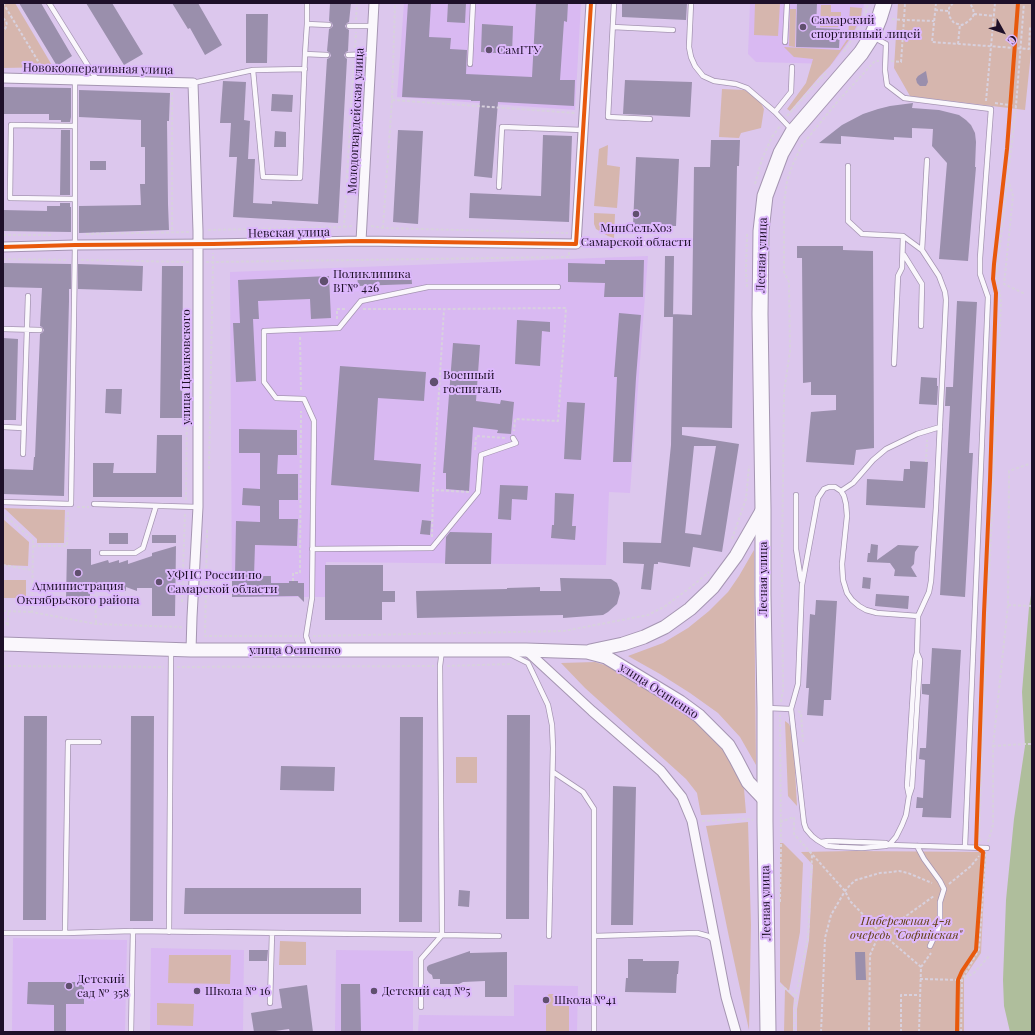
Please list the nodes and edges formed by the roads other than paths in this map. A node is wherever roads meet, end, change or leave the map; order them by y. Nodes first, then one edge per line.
1 (49, 3) edge
2 (307, 3) edge
3 (374, 3) edge
4 (473, 3) edge
5 (592, 3) edge
6 (614, 3) edge
7 (691, 3) edge
8 (787, 3) edge
9 (884, 3) edge
10 (307, 24) junction
11 (329, 25) dead end
12 (349, 26) dead end
13 (373, 26) junction
14 (613, 27) junction
15 (673, 30) dead end
16 (872, 36) junction
17 (784, 42) dead end
18 (305, 54) junction
19 (372, 54) junction
20 (327, 55) dead end
21 (348, 55) dead end
22 (470, 64) dead end
23 (792, 67) dead end
24 (305, 69) junction
25 (253, 70) junction
26 (3, 78) edge
27 (75, 80) junction
28 (97, 81) junction
29 (193, 83) junction
30 (775, 112) junction
31 (650, 119) dead end
32 (75, 126) junction
33 (788, 127) junction
34 (580, 130) junction
35 (927, 160) dead end
36 (848, 166) dead end
37 (498, 187) dead end
38 (75, 199) junction
39 (903, 236) junction
40 (361, 241) junction
41 (656, 243) dead end
42 (198, 244) junction
43 (573, 244) junction
44 (75, 245) junction
45 (3, 247) edge
46 (922, 250) junction
47 (903, 254) junction
48 (558, 287) dead end
49 (28, 296) dead end
50 (921, 326) dead end
51 (3, 329) edge
52 (27, 329) junction
53 (40, 330) dead end
54 (68, 331) dead end
55 (73, 332) junction
56 (894, 364) dead end
57 (3, 427) edge
58 (23, 428) junction
59 (940, 428) junction
60 (513, 438) road end
61 (23, 454) dead end
62 (841, 491) junction
63 (796, 495) dead end
64 (3, 502) edge
65 (94, 504) dead end
66 (156, 506) junction
67 (198, 507) junction
68 (763, 509) junction
69 (312, 549) junction
70 (102, 553) dead end
71 (802, 585) junction
72 (918, 616) junction
73 (3, 644) edge
74 (171, 649) junction
75 (191, 650) junction
76 (311, 650) junction
77 (442, 650) junction
78 (503, 650) junction
79 (526, 650) junction
80 (587, 652) junction
81 (765, 708) junction
82 (791, 709) junction
83 (99, 742) dead end
84 (553, 772) junction
85 (765, 800) junction
86 (889, 845) junction
87 (917, 846) junction
88 (965, 846) junction
89 (987, 848) road end
90 (133, 931) junction
91 (169, 932) junction
92 (3, 933) edge
93 (272, 933) junction
94 (66, 934) junction
95 (442, 935) junction
96 (499, 936) dead end
97 (549, 936) dead end
98 (594, 936) junction
99 (715, 941) junction
100 (932, 948) road end
101 (270, 1003) dead end
102 (421, 1007) dead end
103 (131, 1032) edge
104 (594, 1032) edge
105 (736, 1032) edge
106 (768, 1032) edge

1 - 28 lane
2 - 10 lane
3 - 13 street, Молодогвардейская улица
4 - 22 lane
5 - 34 street
6 - 14 lane
7 - 30 lane
8 - 17 lane
9 - 16 main road, Лесная улица
10 - 11 lane
10 - 18 lane
12 - 13 lane
13 - 19 street, Молодогвардейская улица
14 - 15 lane
14 - 31 lane
16 - 33 main road, Лесная улица
16 - 88 lane
18 - 20 lane
18 - 24 lane
19 - 21 lane
19 - 40 street, Молодогвардейская улица
23 - 30 lane
24 - 25 lane
24 - 25 lane
25 - 29 lane
26 - 27 street, Новокооперативная улица
27 - 28 street, Новокооперативная улица
27 - 32 lane
28 - 29 street, Новокооперативная улица
29 - 42 street, улица Циолковского
30 - 33 lane
32 - 38 lane
32 - 38 lane
33 - 68 main road, Лесная улица
34 - 37 lane
34 - 43 street
35 - 46 lane
36 - 39 lane
38 - 44 lane
39 - 46 lane
39 - 47 lane
40 - 42 street, Невская улица
40 - 43 street, Невская улица
41 - 43 lane
42 - 44 street, Невская улица
42 - 67 street, улица Циолковского
44 - 45 street, Невская улица
44 - 55 lane
46 - 59 lane
47 - 50 lane
47 - 56 lane
48 - 69 lane
49 - 52 lane
51 - 52 lane
52 - 53 lane
52 - 58 lane
54 - 55 lane
55 - 64 lane
57 - 58 lane
58 - 61 lane
59 - 62 lane
59 - 72 lane
60 - 69 lane
62 - 71 lane
62 - 72 lane
63 - 71 lane
65 - 66 lane
66 - 67 lane
66 - 70 lane
67 - 75 street, улица Циолковского
68 - 80 main road, улица Осипенко
68 - 81 main road, Лесная улица
69 - 76 lane
71 - 82 lane
72 - 86 lane
73 - 74 main road, улица Осипенко
74 - 75 main road, улица Осипенко
74 - 91 lane
75 - 76 main road, улица Осипенко
76 - 77 main road, улица Осипенко
77 - 78 main road, улица Осипенко
77 - 95 lane
78 - 79 main road, улица Осипенко
78 - 84 lane
79 - 80 main road, улица Осипенко
79 - 99 street
80 - 85 main road, улица Осипенко
81 - 82 lane
81 - 85 main road, Лесная улица
82 - 86 lane
83 - 94 lane
84 - 97 lane
84 - 98 lane
85 - 106 main road, Лесная улица
86 - 87 lane
87 - 88 lane
87 - 100 lane
88 - 89 lane
90 - 91 lane
90 - 94 lane
90 - 103 lane
91 - 93 lane
92 - 94 lane
93 - 95 lane
93 - 101 lane
95 - 96 lane
95 - 102 lane
98 - 99 lane
98 - 104 lane
99 - 105 street

